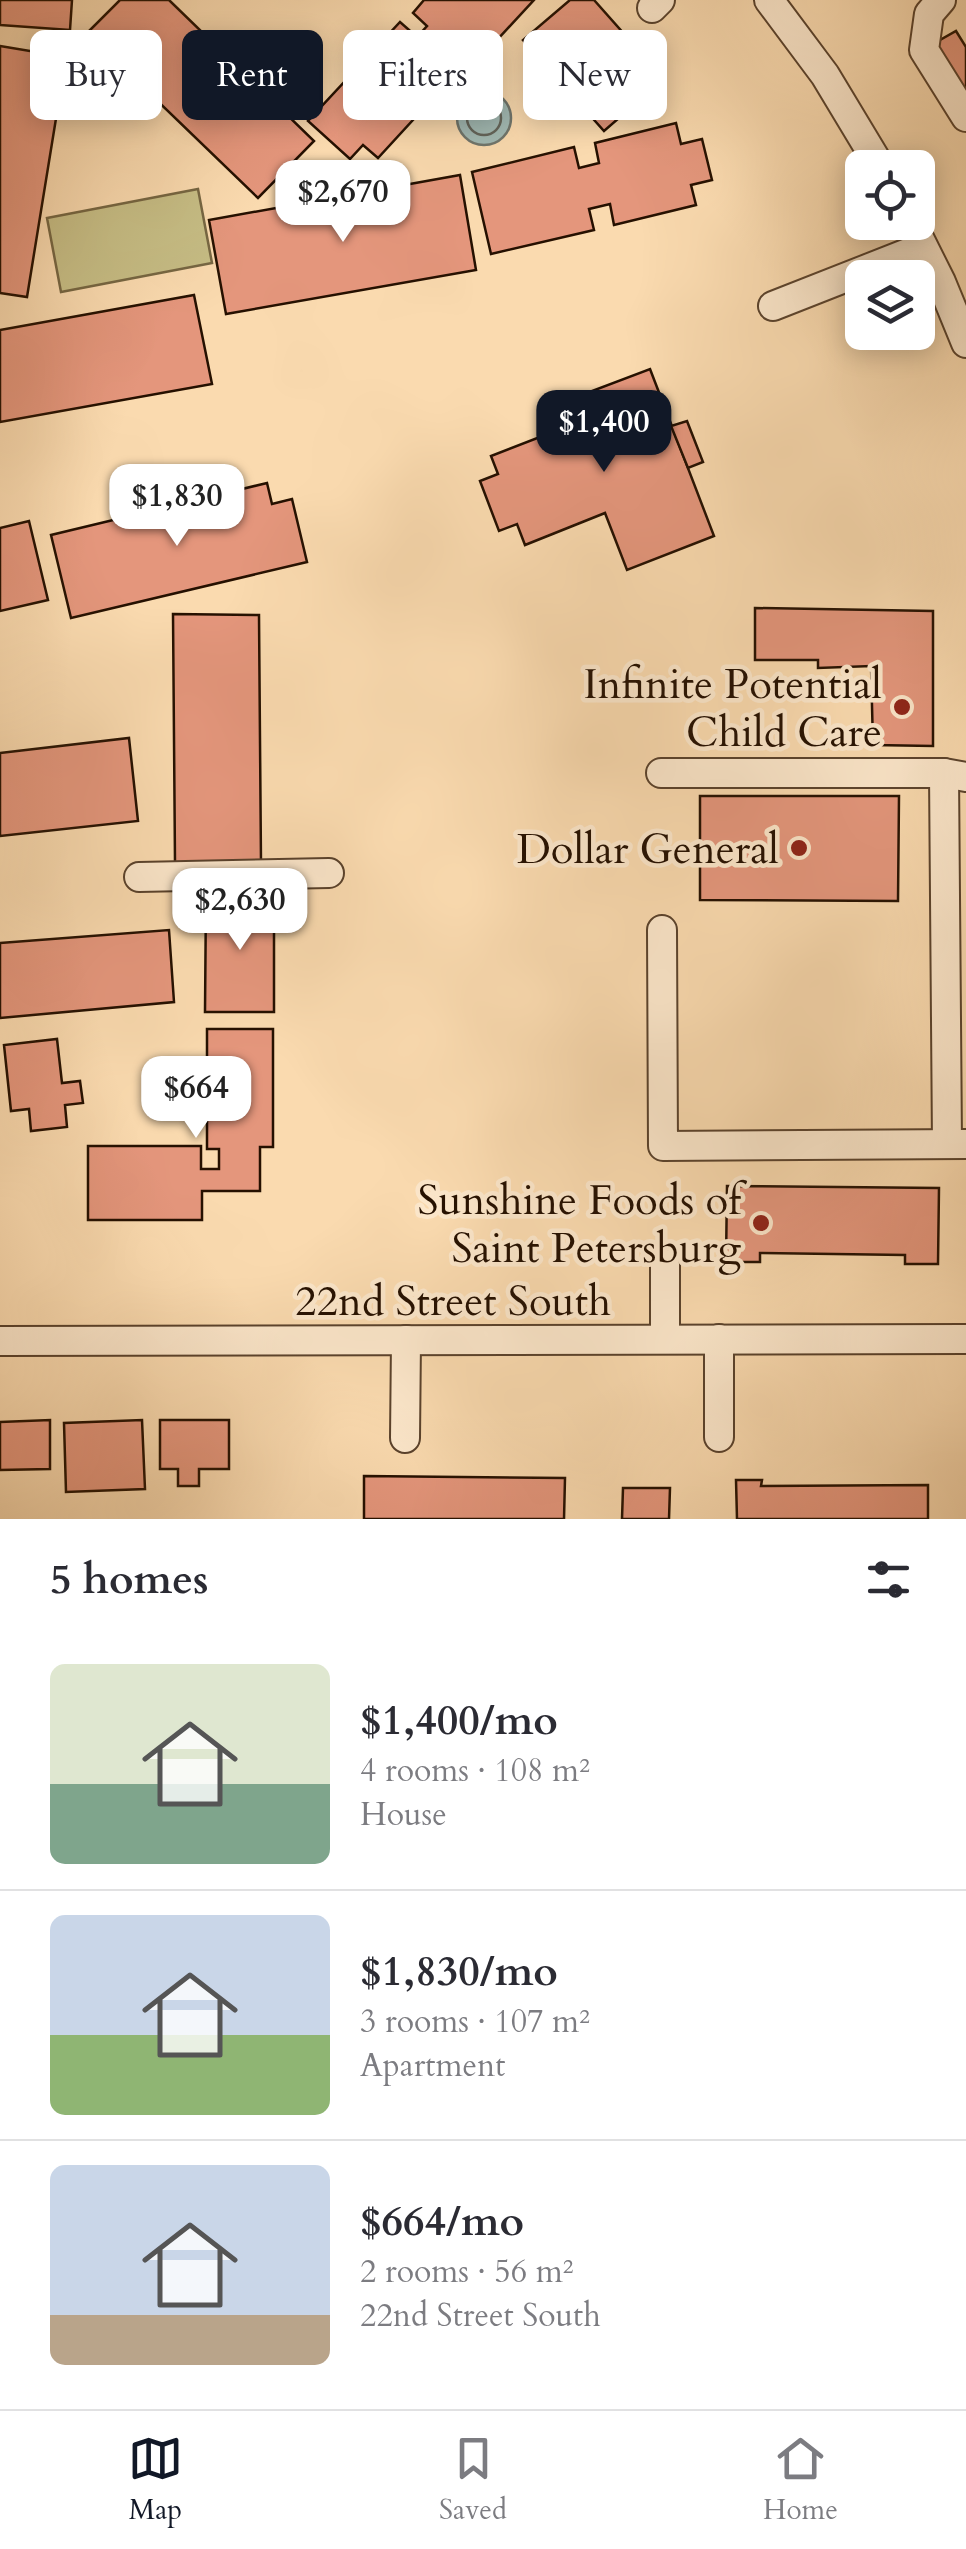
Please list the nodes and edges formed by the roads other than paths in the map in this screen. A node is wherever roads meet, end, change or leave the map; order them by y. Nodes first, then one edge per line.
1 (769, 0) edge
2 (941, 0) edge
3 (966, 117) edge
4 (870, 150) edge
5 (905, 240) edge
6 (920, 240) edge
7 (773, 306) dead end
8 (966, 344) edge
9 (661, 773) dead end
10 (955, 775) edge
11 (329, 873) dead end
12 (139, 876) dead end
13 (662, 930) dead end
14 (956, 1144) edge
15 (665, 1264) dead end
16 (966, 1339) edge
17 (0, 1340) edge
18 (406, 1340) junction
19 (665, 1340) junction
20 (720, 1340) junction
21 (718, 1437) dead end
22 (405, 1438) dead end

1 - 4 street
2 - 3 street
5 - 7 street
6 - 8 street
9 - 10 street
10 - 14 street
11 - 12 street
13 - 14 street
15 - 19 street
16 - 20 street, 22nd Street South
17 - 18 street, 22nd Street South
18 - 19 street, 22nd Street South
18 - 22 street
19 - 20 street, 22nd Street South
20 - 21 street

